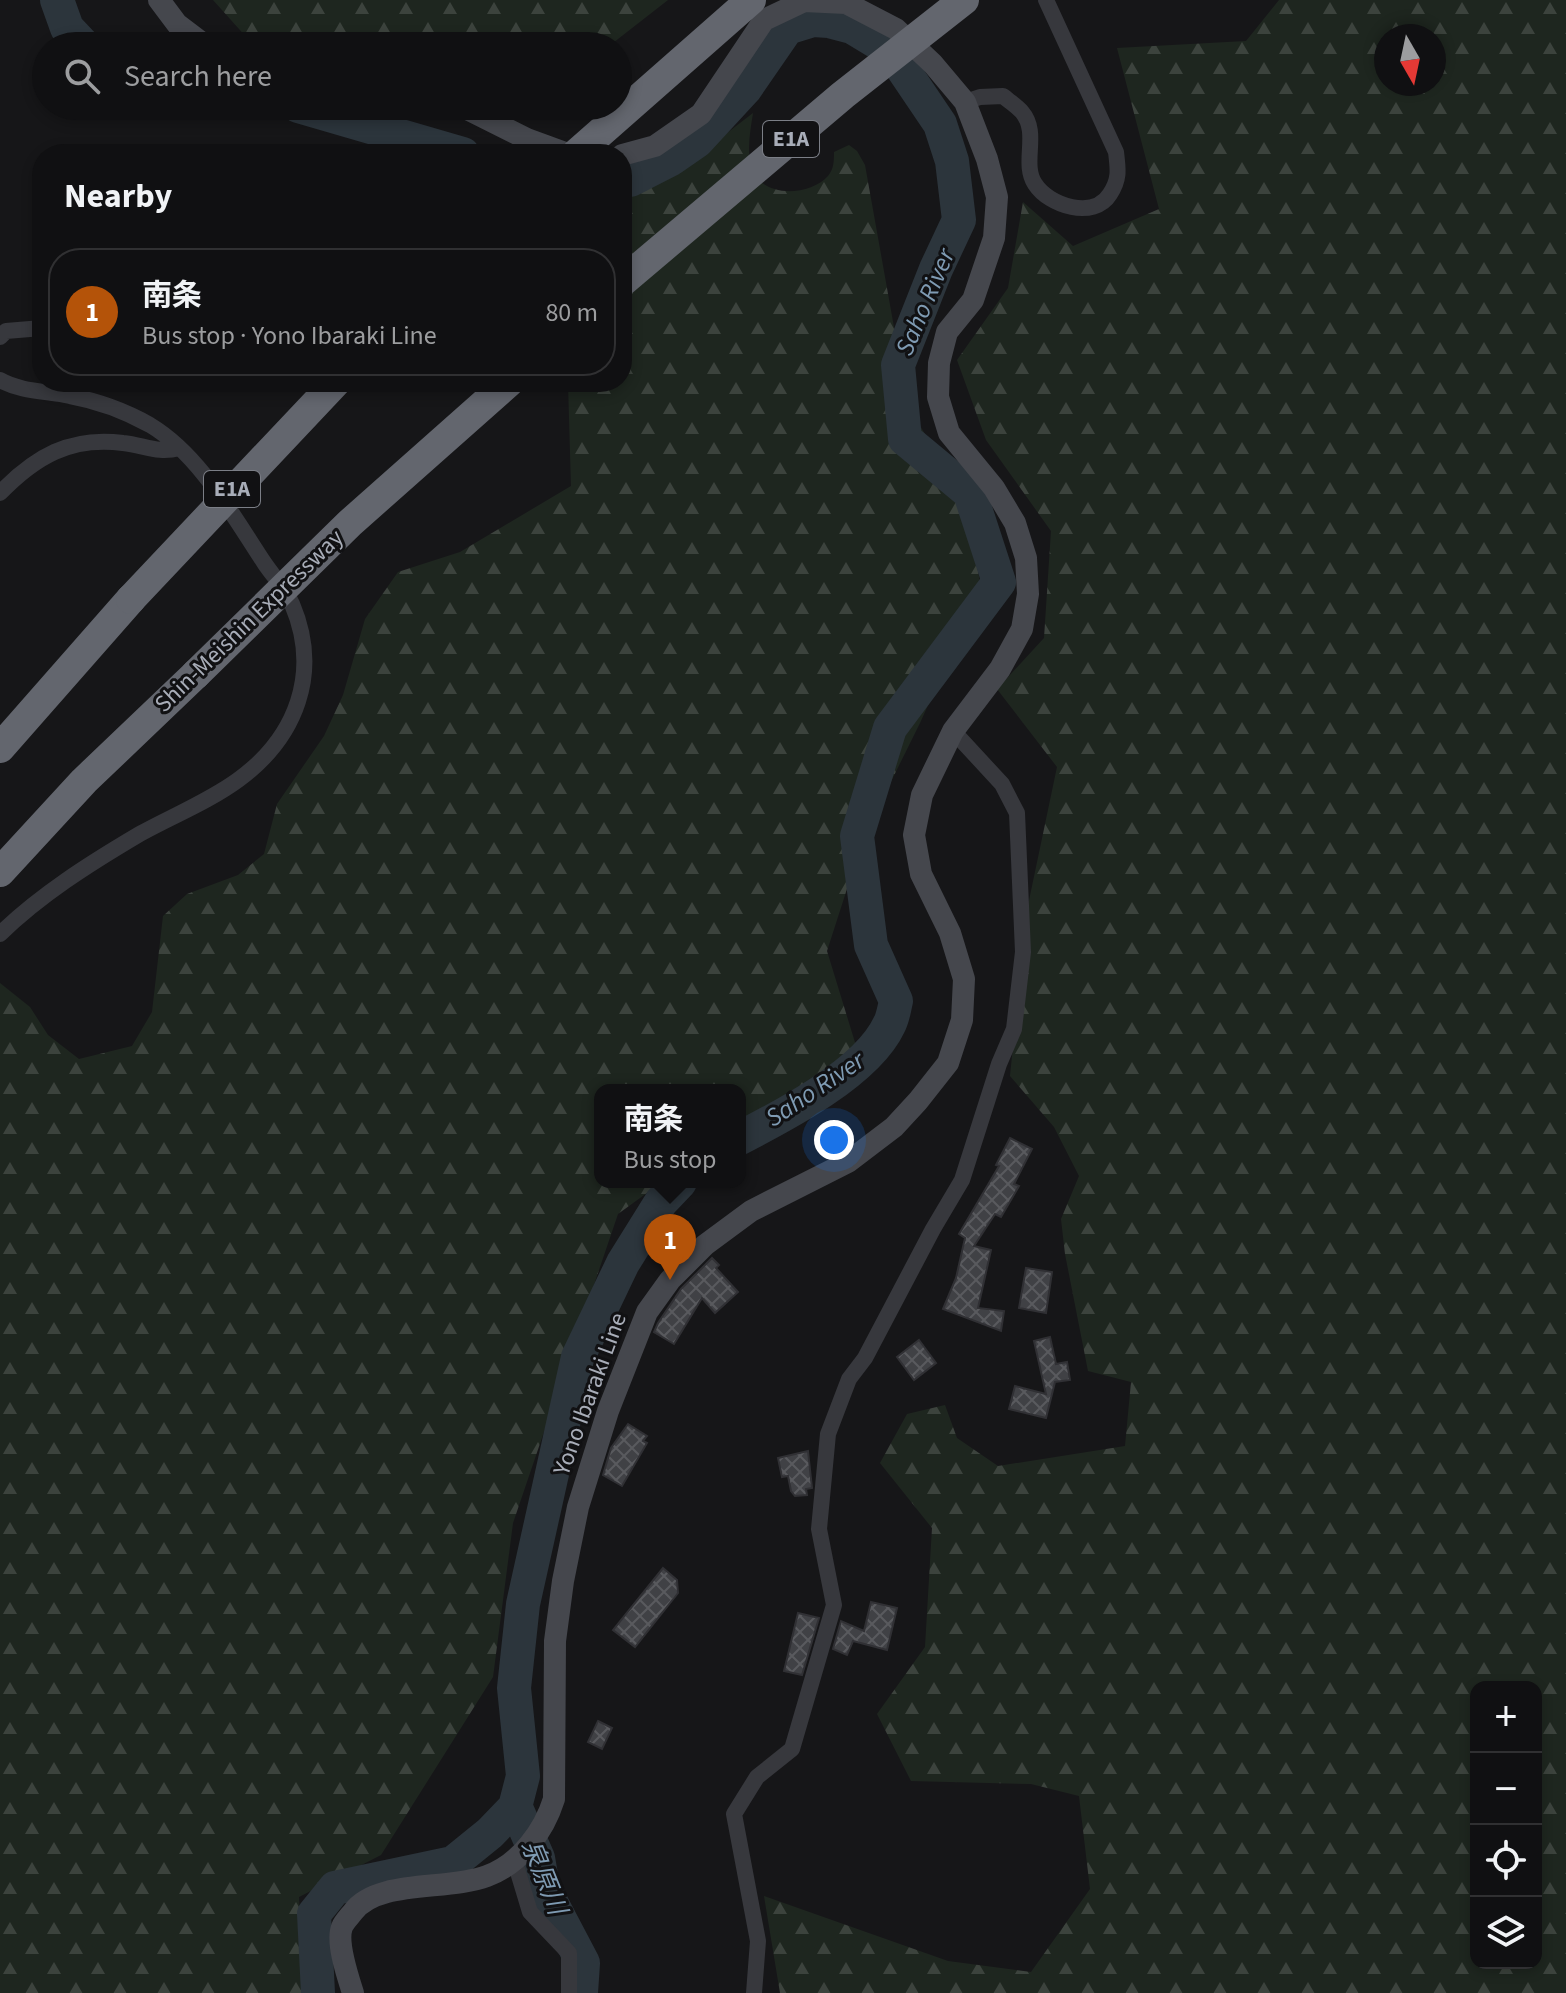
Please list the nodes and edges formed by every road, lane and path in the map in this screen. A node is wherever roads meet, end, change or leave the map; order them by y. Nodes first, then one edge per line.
1 (159, 0) edge
2 (751, 0) edge
3 (964, 0) edge
4 (1046, 0) edge
5 (188, 32) edge
6 (965, 102) junction
7 (632, 105) edge
8 (482, 120) edge
9 (615, 120) edge
10 (518, 144) edge
11 (587, 144) edge
12 (632, 152) edge
13 (632, 274) edge
14 (32, 328) edge
15 (0, 337) edge
16 (0, 380) edge
17 (32, 390) edge
18 (44, 392) edge
19 (327, 392) edge
20 (498, 392) edge
21 (179, 448) junction
22 (0, 493) edge
23 (953, 731) junction
24 (0, 748) edge
25 (0, 872) edge
26 (0, 934) edge
27 (518, 1856) junction
28 (353, 1993) edge
29 (569, 1993) edge
30 (754, 1993) edge

1 - 5 main road
2 - 7 highway
3 - 13 highway, E1A, bridge
4 - 6 street
6 - 12 main road, Yono Ibaraki Line
6 - 23 main road, Yono Ibaraki Line
8 - 10 main road
9 - 11 highway
14 - 15 street
16 - 17 street
18 - 21 street
19 - 24 highway, E1A, bridge
20 - 25 highway, Shin-Meishin Expressway, bridge
21 - 22 street
21 - 26 street
23 - 27 main road, Yono Ibaraki Line
23 - 30 street
27 - 28 main road, Yono Ibaraki Line
27 - 29 street

